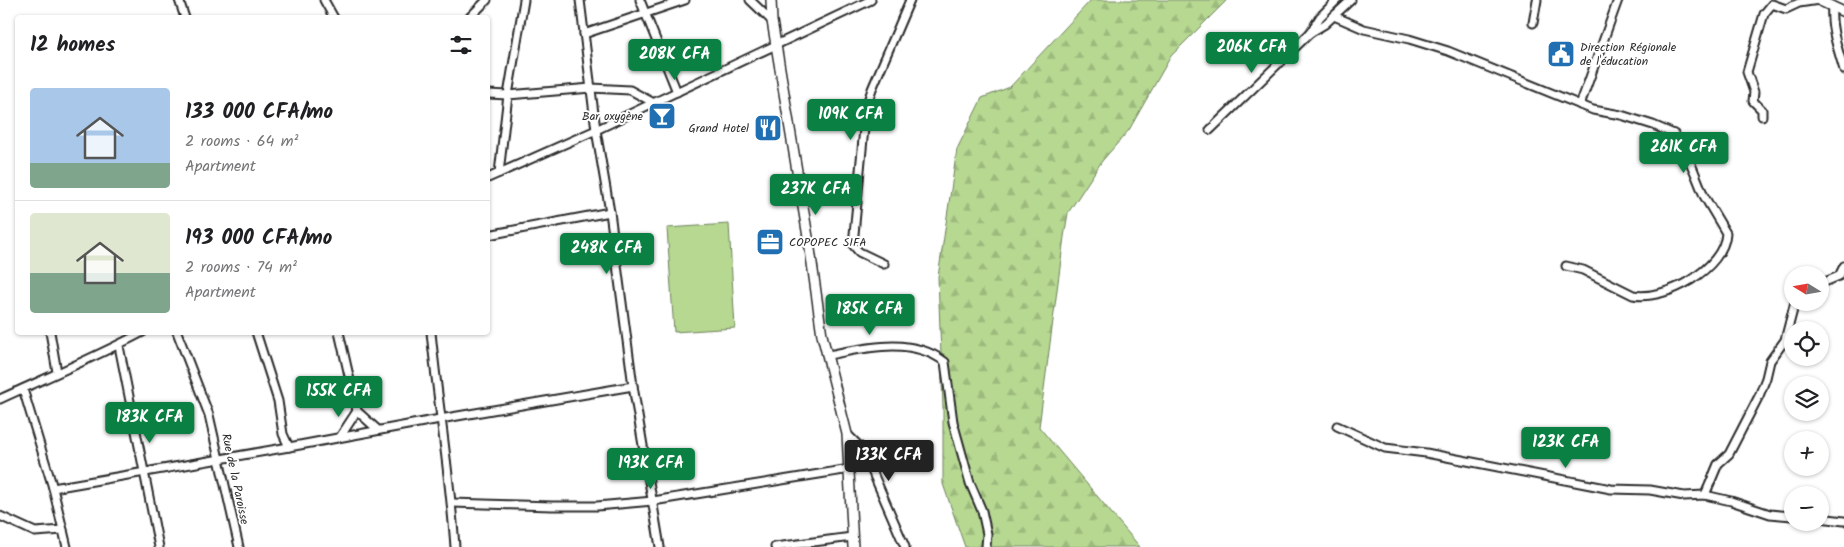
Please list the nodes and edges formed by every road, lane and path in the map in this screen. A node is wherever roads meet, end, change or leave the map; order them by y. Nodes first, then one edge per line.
1 (180, 0) edge
2 (324, 0) edge
3 (487, 0) edge
4 (524, 0) edge
5 (580, 0) edge
6 (640, 0) edge
7 (685, 0) edge
8 (750, 0) edge
9 (771, 0) edge
10 (871, 0) edge
11 (910, 0) edge
12 (1337, 0) edge
13 (1351, 0) edge
14 (1537, 0) edge
15 (1618, 0) edge
16 (1819, 0) edge
17 (1832, 6) junction
18 (1844, 12) edge
19 (645, 13) junction
20 (184, 15) edge
21 (332, 15) edge
22 (472, 15) edge
23 (1334, 16) junction
24 (772, 21) junction
25 (1533, 24) dead end
26 (1310, 33) junction
27 (584, 34) junction
28 (776, 46) junction
29 (1844, 70) edge
30 (591, 88) junction
31 (677, 92) junction
32 (490, 94) edge
33 (508, 95) junction
34 (654, 103) junction
35 (1580, 105) junction
36 (1762, 116) dead end
37 (596, 130) junction
38 (1210, 130) dead end
39 (499, 173) junction
40 (490, 177) edge
41 (610, 212) junction
42 (490, 235) edge
43 (884, 264) dead end
44 (1566, 266) dead end
45 (1844, 266) edge
46 (1829, 280) edge
47 (1793, 311) edge
48 (51, 335) edge
49 (132, 335) edge
50 (178, 335) edge
51 (257, 335) edge
52 (340, 335) edge
53 (431, 335) edge
54 (119, 346) junction
55 (828, 355) junction
56 (57, 372) junction
57 (633, 386) junction
58 (23, 389) junction
59 (0, 399) edge
60 (357, 411) junction
61 (440, 419) junction
62 (1337, 426) dead end
63 (378, 430) junction
64 (847, 434) junction
65 (340, 437) junction
66 (289, 447) junction
67 (220, 459) junction
68 (850, 469) junction
69 (144, 472) junction
70 (53, 488) junction
71 (1705, 495) junction
72 (653, 501) junction
73 (452, 503) junction
74 (1784, 515) edge
75 (0, 516) edge
76 (1829, 519) edge
77 (1844, 521) edge
78 (63, 530) junction
79 (853, 542) edge
80 (67, 547) edge
81 (160, 547) edge
82 (239, 547) edge
83 (455, 547) edge
84 (660, 547) edge
85 (774, 547) edge
86 (904, 547) edge
87 (986, 547) edge

1 - 20 street
2 - 21 street
3 - 22 street
4 - 33 street
5 - 27 street
6 - 19 street
7 - 19 street
8 - 24 street
9 - 24 main road
10 - 28 street
11 - 43 street
12 - 26 street
13 - 23 street
14 - 25 street
15 - 35 street
16 - 17 main road
16 - 36 street
17 - 18 main road
17 - 29 street
19 - 27 street
19 - 31 street
23 - 26 street
23 - 35 street
24 - 28 main road
26 - 38 street
27 - 30 street
28 - 31 street
28 - 55 main road
30 - 33 street
30 - 34 street
30 - 37 street
31 - 34 street
32 - 33 street
33 - 39 street
34 - 37 street
35 - 44 street
37 - 39 street
37 - 41 street
39 - 40 street
41 - 42 street
41 - 57 street
45 - 46 street
47 - 71 street
48 - 56 street
49 - 54 street
50 - 67 street, Rue de la Paroisse
51 - 66 street
52 - 60 street
53 - 61 street
54 - 56 street
54 - 69 street
55 - 64 main road
55 - 87 street
56 - 58 street
57 - 61 street
57 - 72 street
58 - 59 street
58 - 70 street
60 - 63 street
60 - 65 street
61 - 63 street
61 - 73 street
62 - 71 street
63 - 65 street
64 - 68 main road
64 - 86 street
65 - 66 street
66 - 67 street
67 - 69 street
67 - 82 street, Rue de la Paroisse
68 - 72 street
68 - 79 main road
69 - 70 street
69 - 81 street
70 - 78 street
71 - 74 street
72 - 73 street
72 - 84 street
73 - 83 street
75 - 78 street
76 - 77 street
78 - 80 street
79 - 85 street

